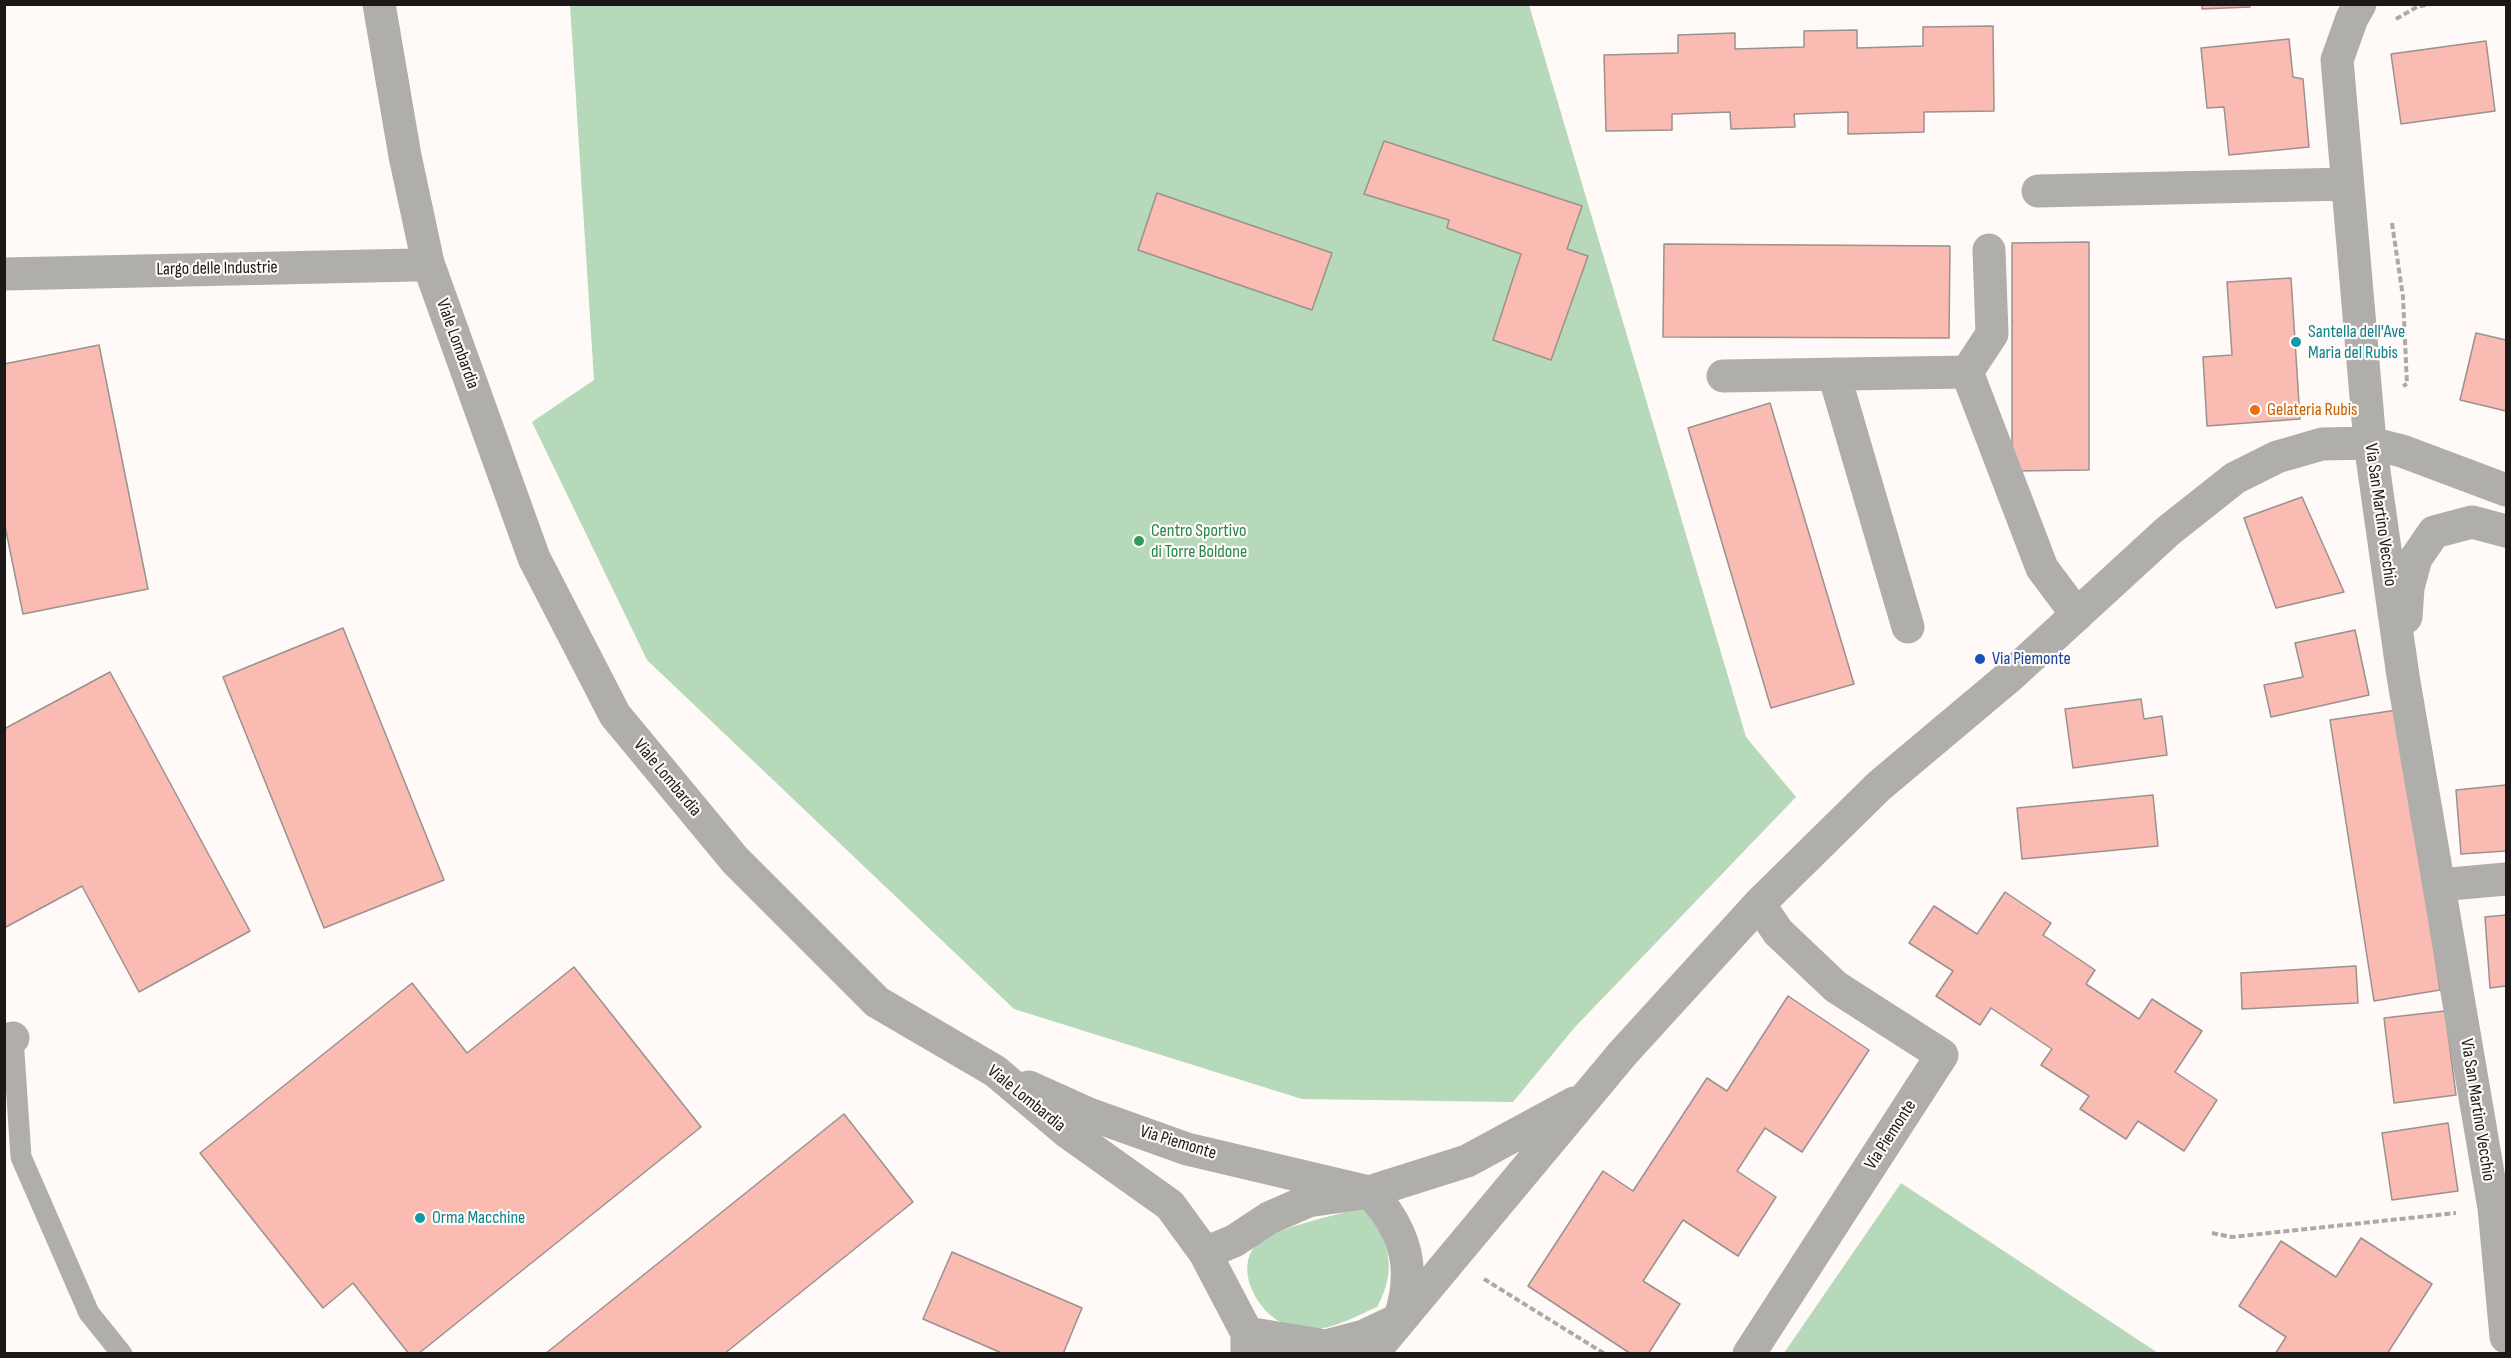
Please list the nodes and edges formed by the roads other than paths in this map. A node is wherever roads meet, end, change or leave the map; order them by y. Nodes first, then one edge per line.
1 (379, 4) edge
2 (2360, 4) edge
3 (2347, 184) junction
4 (2038, 191) dead end
5 (1989, 250) dead end
6 (429, 262) junction
7 (4, 274) edge
8 (1967, 372) junction
9 (1834, 374) junction
10 (1723, 376) dead end
11 (2370, 443) junction
12 (2506, 490) edge
13 (2506, 531) edge
14 (2077, 615) junction
15 (1908, 627) dead end
16 (2403, 676) junction
17 (2506, 879) edge
18 (2439, 885) junction
19 (1759, 904) junction
20 (9, 1040) edge
21 (995, 1071) junction
22 (1591, 1093) junction
23 (1370, 1192) junction
24 (1205, 1253) junction
25 (1400, 1318) junction
26 (2506, 1337) edge
27 (1247, 1343) edge
28 (122, 1353) edge
29 (1372, 1353) edge
30 (1749, 1353) edge

1 - 6 street, Viale Lombardia
2 - 3 street, Via San Martino Vecchio
3 - 4 street
3 - 11 street, Via San Martino Vecchio
5 - 8 street
6 - 7 street, Largo delle Industrie
6 - 21 street, Viale Lombardia
8 - 9 street
8 - 14 street
9 - 10 street
9 - 15 street
11 - 12 street
11 - 14 street
11 - 16 street, Via San Martino Vecchio
13 - 16 street
14 - 19 street
16 - 18 street, Via San Martino Vecchio
17 - 18 street
18 - 26 street, Via San Martino Vecchio
19 - 22 street
19 - 30 street, Via Piemonte
20 - 28 lane
21 - 23 street, Via Piemonte
21 - 24 street, Viale Lombardia
22 - 23 street
22 - 25 street
23 - 24 street
23 - 25 street
24 - 27 street, Viale Lombardia
25 - 27 street
25 - 29 street

